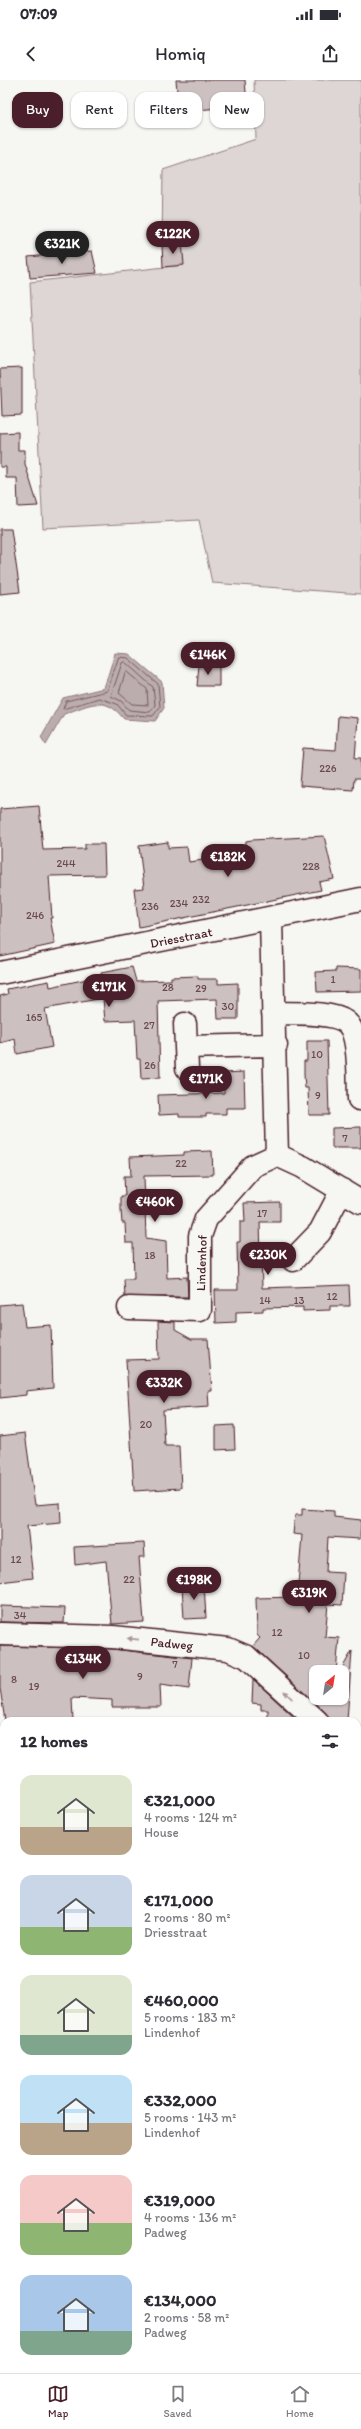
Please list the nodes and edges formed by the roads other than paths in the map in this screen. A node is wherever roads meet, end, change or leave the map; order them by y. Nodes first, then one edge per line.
1 (361, 899) edge
2 (271, 919) junction
3 (0, 973) edge
4 (273, 1012) junction
5 (184, 1024) dead end
6 (276, 1046) junction
7 (186, 1047) junction
8 (187, 1068) dead end
9 (354, 1099) edge
10 (277, 1155) junction
11 (342, 1190) junction
12 (361, 1202) edge
13 (293, 1260) dead end
14 (129, 1308) dead end
15 (0, 1634) edge
16 (313, 1717) edge

1 - 2 street, Driesstraat
2 - 3 street, Driesstraat
2 - 4 street
4 - 6 street
4 - 9 street
5 - 7 street
6 - 7 street
6 - 10 street
7 - 8 street
10 - 11 street
10 - 14 street, Lindenhof
11 - 12 street
11 - 13 street
16 -> 15 street, Padweg

